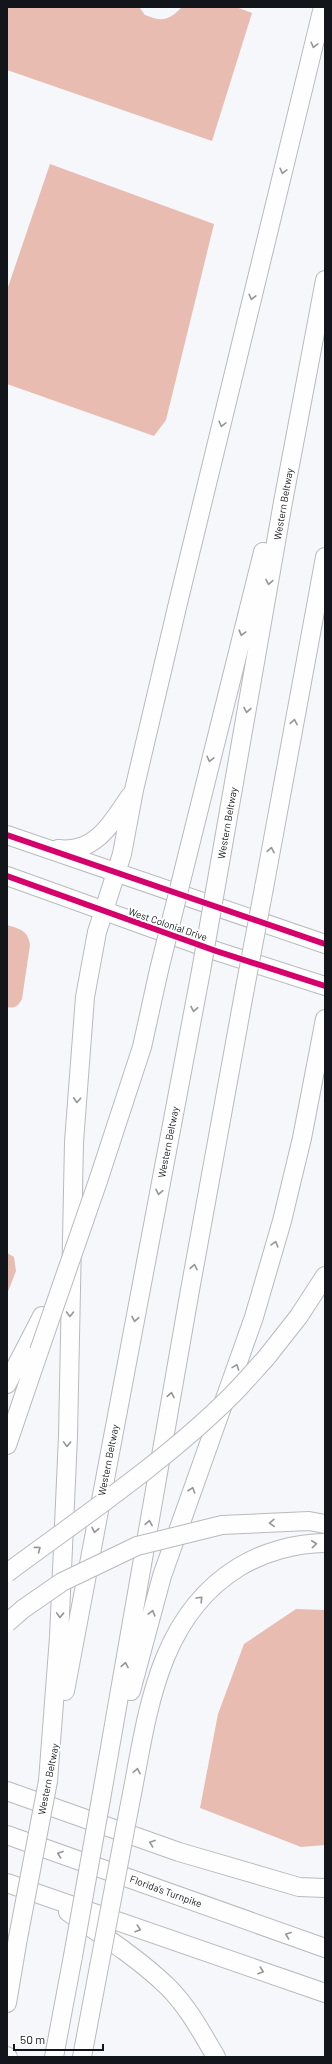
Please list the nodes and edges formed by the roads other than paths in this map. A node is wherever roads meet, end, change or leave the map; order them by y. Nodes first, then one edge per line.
1 (323, 7) edge
2 (325, 280) edge
3 (283, 502) junction
4 (325, 557) edge
5 (134, 790) junction
6 (7, 834) edge
7 (50, 848) junction
8 (116, 873) junction
9 (7, 876) edge
10 (103, 912) junction
11 (325, 944) edge
12 (325, 986) edge
13 (325, 1019) edge
14 (98, 1181) junction
15 (325, 1276) edge
16 (7, 1384) edge
17 (7, 1445) edge
18 (325, 1524) edge
19 (325, 1543) edge
20 (7, 1573) edge
21 (7, 1623) edge
22 (48, 1781) junction
23 (7, 1792) edge
24 (101, 1800) junction
25 (7, 1835) edge
26 (179, 1852) junction
27 (7, 1883) edge
28 (325, 1888) edge
29 (48, 1897) junction
30 (325, 1901) edge
31 (325, 1948) edge
32 (325, 1993) edge
33 (7, 2003) edge
34 (54, 2057) edge
35 (82, 2057) edge
36 (216, 2057) edge

1 -> 5 highway
2 - 3 highway, Western Beltway
3 -> 14 highway, bridge
3 -> 22 highway, Western Beltway, bridge
24 -> 4 highway, bridge
5 - 7 highway
5 - 8 highway
6 - 7 highway
7 - 8 highway
8 - 10 highway
8 - 11 highway
9 - 10 highway, West Colonial Drive
10 - 12 highway, West Colonial Drive
10 -> 22 highway
24 -> 13 highway
14 - 16 highway, bridge
14 - 17 highway, bridge
20 -> 15 highway, bridge
18 -> 21 highway, bridge
35 -> 19 highway, bridge
22 - 33 highway, Western Beltway, bridge
26 -> 23 highway
24 - 34 highway, bridge
31 -> 25 highway, Florida's Turnpike
26 - 28 highway
26 - 30 highway
27 - 29 highway
29 -> 32 highway
29 - 36 highway

